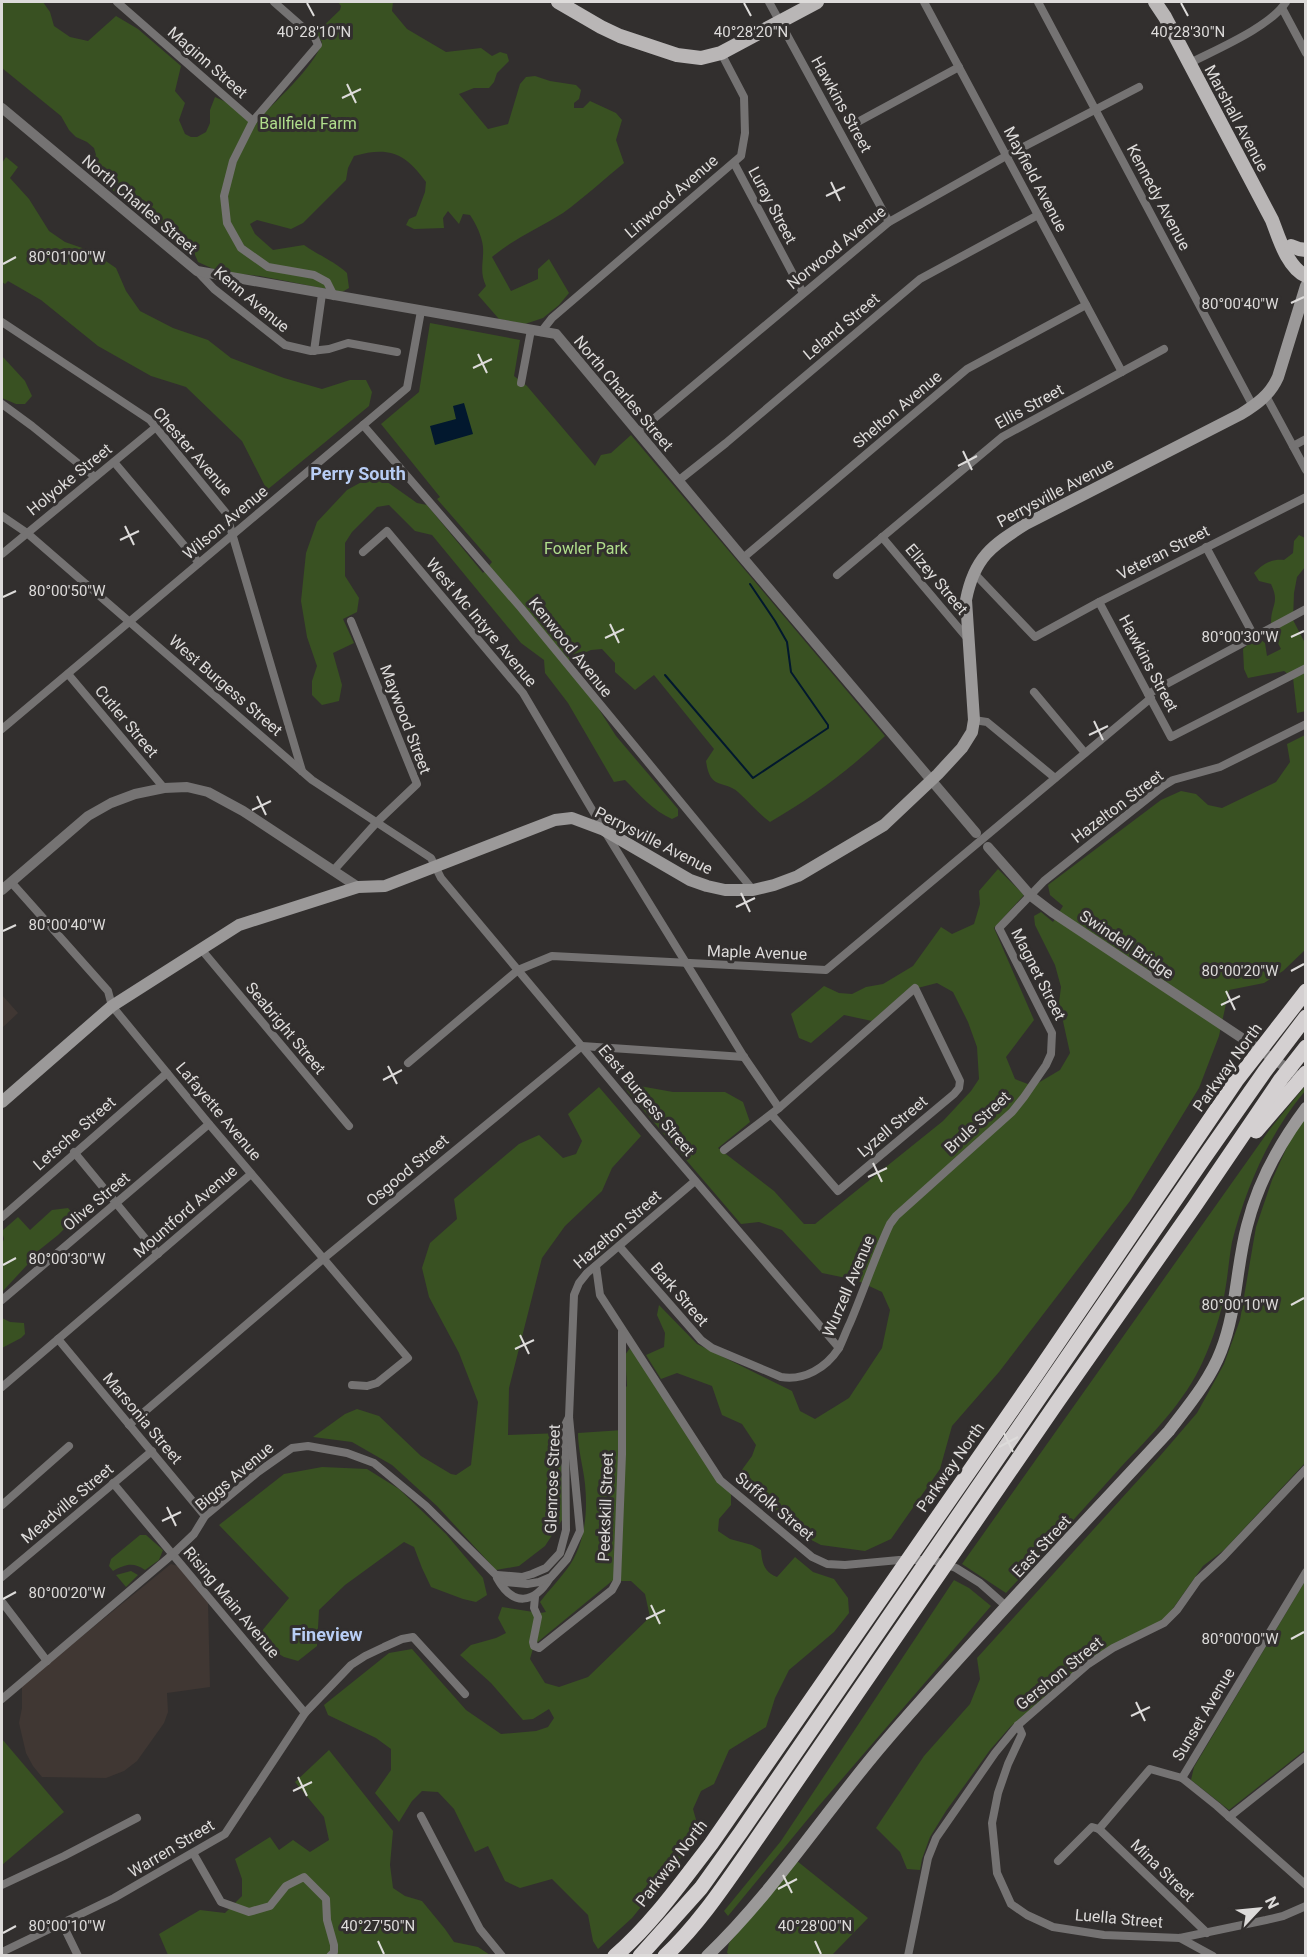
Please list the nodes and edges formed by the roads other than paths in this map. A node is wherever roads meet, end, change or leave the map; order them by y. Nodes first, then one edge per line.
1 (117, 2) edge
2 (274, 2) edge
3 (558, 2) edge
4 (769, 2) edge
5 (817, 2) edge
6 (924, 2) edge
7 (1038, 2) edge
8 (1155, 2) edge
9 (1284, 5) edge
10 (780, 22) junction
11 (1305, 52) edge
12 (721, 53) junction
13 (1190, 63) junction
14 (959, 67) junction
15 (1139, 87) dead end
16 (2, 108) edge
17 (1095, 110) junction
18 (252, 121) junction
19 (854, 124) dead end
20 (1006, 156) junction
21 (734, 163) junction
22 (1038, 215) junction
23 (1272, 220) junction
24 (889, 222) junction
25 (1291, 246) junction
26 (1305, 250) edge
27 (197, 271) junction
28 (1305, 271) edge
29 (1305, 276) edge
30 (1305, 286) edge
31 (802, 293) junction
32 (322, 294) junction
33 (334, 296) junction
34 (1086, 305) junction
35 (420, 311) junction
36 (2, 322) edge
37 (1300, 323) edge
38 (536, 331) junction
39 (1164, 349) dead end
40 (314, 351) junction
41 (397, 352) dead end
42 (1122, 372) junction
43 (521, 383) dead end
44 (1266, 396) junction
45 (2, 404) edge
46 (1253, 406) junction
47 (363, 425) junction
48 (156, 427) junction
49 (638, 432) junction
50 (1305, 439) edge
51 (1293, 446) junction
52 (114, 462) junction
53 (1305, 470) edge
54 (95, 477) junction
55 (678, 481) junction
56 (1305, 497) edge
57 (2, 516) edge
58 (27, 533) junction
59 (232, 536) junction
60 (882, 537) junction
61 (1206, 546) junction
62 (363, 552) dead end
63 (2, 554) edge
64 (743, 558) junction
65 (199, 563) junction
66 (973, 572) junction
67 (837, 575) dead end
68 (1099, 602) junction
69 (1305, 609) edge
70 (351, 621) dead end
71 (130, 622) junction
72 (1254, 636) junction
73 (968, 640) junction
74 (1305, 668) edge
75 (68, 674) junction
76 (1034, 692) dead end
77 (1149, 696) junction
78 (974, 720) junction
79 (1305, 724) edge
80 (2, 729) edge
81 (1085, 753) junction
82 (302, 771) junction
83 (1055, 778) junction
84 (932, 780) junction
85 (164, 788) junction
86 (377, 822) junction
87 (604, 830) junction
88 (976, 833) dead end
89 (988, 847) dead end
90 (436, 868) junction
91 (333, 871) junction
92 (11, 882) junction
93 (358, 887) junction
94 (2, 890) edge
95 (753, 890) junction
96 (1031, 896) junction
97 (999, 928) joint
98 (201, 949) junction
99 (688, 964) junction
100 (518, 970) junction
101 (1305, 991) edge
102 (112, 1006) junction
103 (1305, 1017) edge
104 (1052, 1033) joint
105 (582, 1046) junction
106 (1305, 1047) edge
107 (744, 1057) junction
108 (408, 1063) dead end
109 (167, 1073) junction
110 (1305, 1073) edge
111 (1305, 1080) edge
112 (2, 1102) edge
113 (779, 1108) junction
114 (1305, 1108) edge
115 (771, 1114) junction
116 (209, 1125) junction
117 (348, 1126) dead end
118 (724, 1150) dead end
119 (74, 1152) junction
120 (251, 1174) junction
121 (695, 1181) junction
122 (117, 1204) junction
123 (1194, 1207) junction
124 (896, 1216) joint
125 (2, 1217) edge
126 (619, 1246) junction
127 (158, 1254) junction
128 (323, 1259) junction
129 (596, 1266) junction
130 (2, 1300) edge
131 (622, 1331) junction
132 (58, 1339) junction
133 (838, 1348) junction
134 (791, 1379) joint
135 (352, 1385) dead end
136 (2, 1388) edge
137 (569, 1417) junction
138 (129, 1425) junction
139 (69, 1446) dead end
140 (152, 1452) junction
141 (1305, 1469) edge
142 (113, 1483) junction
143 (2, 1505) edge
144 (205, 1516) junction
145 (172, 1554) junction
146 (1305, 1572) edge
147 (496, 1575) junction
148 (2, 1577) edge
149 (551, 1577) junction
150 (535, 1597) junction
151 (2, 1602) edge
152 (1007, 1607) junction
153 (46, 1661) junction
154 (465, 1694) dead end
155 (2, 1699) edge
156 (305, 1713) junction
157 (1018, 1725) junction
158 (1305, 1756) edge
159 (1182, 1778) junction
160 (421, 1816) dead end
161 (1229, 1817) junction
162 (137, 1818) dead end
163 (1099, 1829) junction
164 (193, 1853) junction
165 (1058, 1862) dead end
166 (2, 1885) edge
167 (1305, 1885) edge
168 (1305, 1906) edge
169 (62, 1923) junction
170 (1207, 1933) junction
171 (1179, 1938) junction
172 (2, 1952) edge
173 (712, 1954) edge
174 (331, 1955) edge
175 (78, 1956) edge
176 (502, 1956) edge
177 (615, 1956) edge
178 (640, 1956) edge
179 (665, 1956) edge
180 (908, 1956) edge
181 (1213, 1956) edge

1 - 18 street, Maginn Street
2 - 18 street
3 - 12 main road
4 - 10 street, Hawkins Street
5 - 10 main road
6 - 14 street, Mayfield Avenue
7 - 17 street, Kennedy Avenue
8 - 13 main road, Marshall Avenue
9 - 11 street
9 - 13 street
10 - 12 main road
10 - 24 street, Hawkins Street
12 - 21 street, Linwood Avenue
13 - 23 main road, Marshall Avenue
14 - 19 street
14 - 20 street, Mayfield Avenue
15 - 17 street, Norwood Avenue
16 - 27 street, North Charles Street
17 - 20 street, Norwood Avenue
17 - 46 street, Kennedy Avenue
18 - 33 street
20 - 22 street, Mayfield Avenue
20 - 24 street, Norwood Avenue
21 - 31 street, Luray Street
21 - 38 street, Linwood Avenue
22 - 34 street, Mayfield Avenue
22 - 55 street, Leland Street
23 - 25 main road, Marshall Avenue
23 - 29 main road, Marshall Avenue
24 - 31 street, Norwood Avenue
25 - 26 main road
25 - 28 main road, Marshall Avenue
27 - 32 street, North Charles Street
27 - 40 street, Kenn Avenue
30 - 37 main road, Perrysville Avenue
31 - 49 street, Norwood Avenue
32 - 33 street, North Charles Street
32 - 40 street
33 - 35 street, North Charles Street
34 - 42 street, Mayfield Avenue
34 - 64 street, Shelton Avenue
35 - 38 street, North Charles Street
35 - 47 street, Wilson Avenue
36 - 48 street, Chester Avenue
37 - 44 main road, Perrysville Avenue
38 - 43 street
38 - 49 street, North Charles Street
39 - 42 street, Ellis Street
40 - 41 street, Kenn Avenue
42 - 60 street, Ellis Street
44 - 46 main road, Perrysville Avenue
44 - 51 street
45 - 54 street
46 - 66 main road, Perrysville Avenue
47 - 59 street, Wilson Avenue
47 - 95 street, Kenwood Avenue
48 - 52 street, Holyoke Street
48 - 59 street, Chester Avenue
49 - 55 street, North Charles Street
50 - 51 street
51 - 53 street
52 - 54 street, Holyoke Street
52 - 65 street
54 - 58 street, Holyoke Street
55 - 64 street, North Charles Street
56 - 61 street, Veteran Street
57 - 58 street, West Burgess Street
58 - 63 street, Holyoke Street
58 - 71 street, West Burgess Street
59 - 65 street, Wilson Avenue
59 - 82 street, Chester Avenue
60 - 67 street, Ellis Street
60 - 73 street, Ellzey Street
61 - 68 street, Veteran Street
61 - 72 street
62 - 87 street, West Mc Intyre Avenue
64 - 84 street, North Charles Street
65 - 71 street, Wilson Avenue
66 - 68 street, Veteran Street
66 - 73 main road, Perrysville Avenue
68 - 77 street, Hawkins Street
69 - 72 street, Maple Avenue
70 - 86 street, Maywood Street
71 - 75 street, Wilson Avenue
71 - 82 street, West Burgess Street
72 - 77 street, Maple Avenue
73 - 78 main road, Perrysville Avenue
74 - 77 street, Hawkins Street
75 - 80 street, Wilson Avenue
75 - 85 street, Cutler Street
76 - 81 street
77 - 81 street, Maple Avenue
78 - 83 street
78 - 84 main road, Perrysville Avenue
79 - 96 street, Hazelton Street
81 - 83 street, Maple Avenue
82 - 86 street, West Burgess Street
83 - 99 street, Maple Avenue
84 - 88 street, North Charles Street
84 - 95 main road, Perrysville Avenue
85 - 91 street
85 - 92 street
86 - 90 street, West Burgess Street
86 - 91 street, Maywood Street
87 - 90 main road, Perrysville Avenue
87 - 95 main road, Perrysville Avenue
87 - 99 street, West Mc Intyre Avenue
89 - 96 street
90 - 93 main road, Perrysville Avenue
90 - 100 street, East Burgess Street
91 - 93 street
92 - 94 street
92 - 102 street, Lafayette Avenue
93 - 98 main road, Perrysville Avenue
96 - 97 street, Hazelton Street
96 - 111 street, Swindell Bridge
97 - 104 street, Magnet Street
98 - 102 main road, Perrysville Avenue
98 - 117 street, Seabright Street
99 - 100 street, Maple Avenue
99 - 107 street, West Mc Intyre Avenue
100 - 105 street, East Burgess Street
100 - 108 street, Maple Avenue
101 - 177 highway, Parkway North
102 - 109 street, Lafayette Avenue
102 - 112 main road, Perrysville Avenue
103 - 178 highway
104 - 124 street, Brule Street
105 - 107 street
105 - 121 street, East Burgess Street
105 - 128 street, Osgood Street
106 - 123 highway
107 - 113 street, West Mc Intyre Avenue
109 - 116 street, Lafayette Avenue
109 - 119 street, Letsche Street
110 - 123 highway
113 - 115 street
113 - 115 street, Lyzell Street
114 - 152 main road, East Street
115 - 118 street
116 - 120 street, Lafayette Avenue
116 - 122 street, Olive Street
119 - 122 street
119 - 125 street, Letsche Street
120 - 127 street, Mountford Avenue
120 - 128 street, Lafayette Avenue
121 - 126 street, Hazelton Street
121 - 133 street, East Burgess Street
122 - 127 street
122 - 130 street, Olive Street
123 - 179 highway
124 - 133 street, Wurzell Avenue
126 - 129 street, Hazelton Street
126 - 134 street, Bark Street
127 - 132 street, Mountford Avenue
128 - 135 street, Lafayette Avenue
128 - 138 street, Osgood Street
129 - 131 street, Suffolk Street
129 - 137 street, Hazelton Street
131 - 150 street, Peekskill Street
131 - 152 street, Suffolk Street
132 - 136 street, Mountford Avenue
132 - 138 street, Marsonia Street
133 - 134 street, Wurzell Avenue
137 - 147 street, Glenrose Street
137 - 149 street, Glenrose Street
138 - 140 street, Marsonia Street
139 - 143 street
140 - 142 street, Meadville Street
140 - 144 street, Marsonia Street
141 - 157 street, Gershon Street
142 - 145 street, Rising Main Avenue
142 - 148 street, Meadville Street
144 - 145 street, Biggs Avenue
144 - 147 street, Biggs Avenue
145 - 153 street, Biggs Avenue
145 - 156 street, Rising Main Avenue
146 - 159 street, Sunset Avenue
147 - 149 street
147 - 150 street
149 - 150 street, Glenrose Street
151 - 153 street
152 - 173 main road, East Street
153 - 155 street, Biggs Avenue
154 - 156 street, Warren Street
156 - 164 street, Warren Street
157 - 171 street, Luella Street
157 - 180 street, Gershon Street
158 - 161 street
159 - 161 street
159 - 163 street
160 - 176 street
161 - 167 street
162 - 166 street
163 - 165 street
163 - 170 street, Mina Street
164 - 169 street, Warren Street
164 - 174 street
168 - 170 street, Luella Street
169 - 172 street, Warren Street
169 - 175 street
170 - 171 street, Luella Street
171 - 181 street

